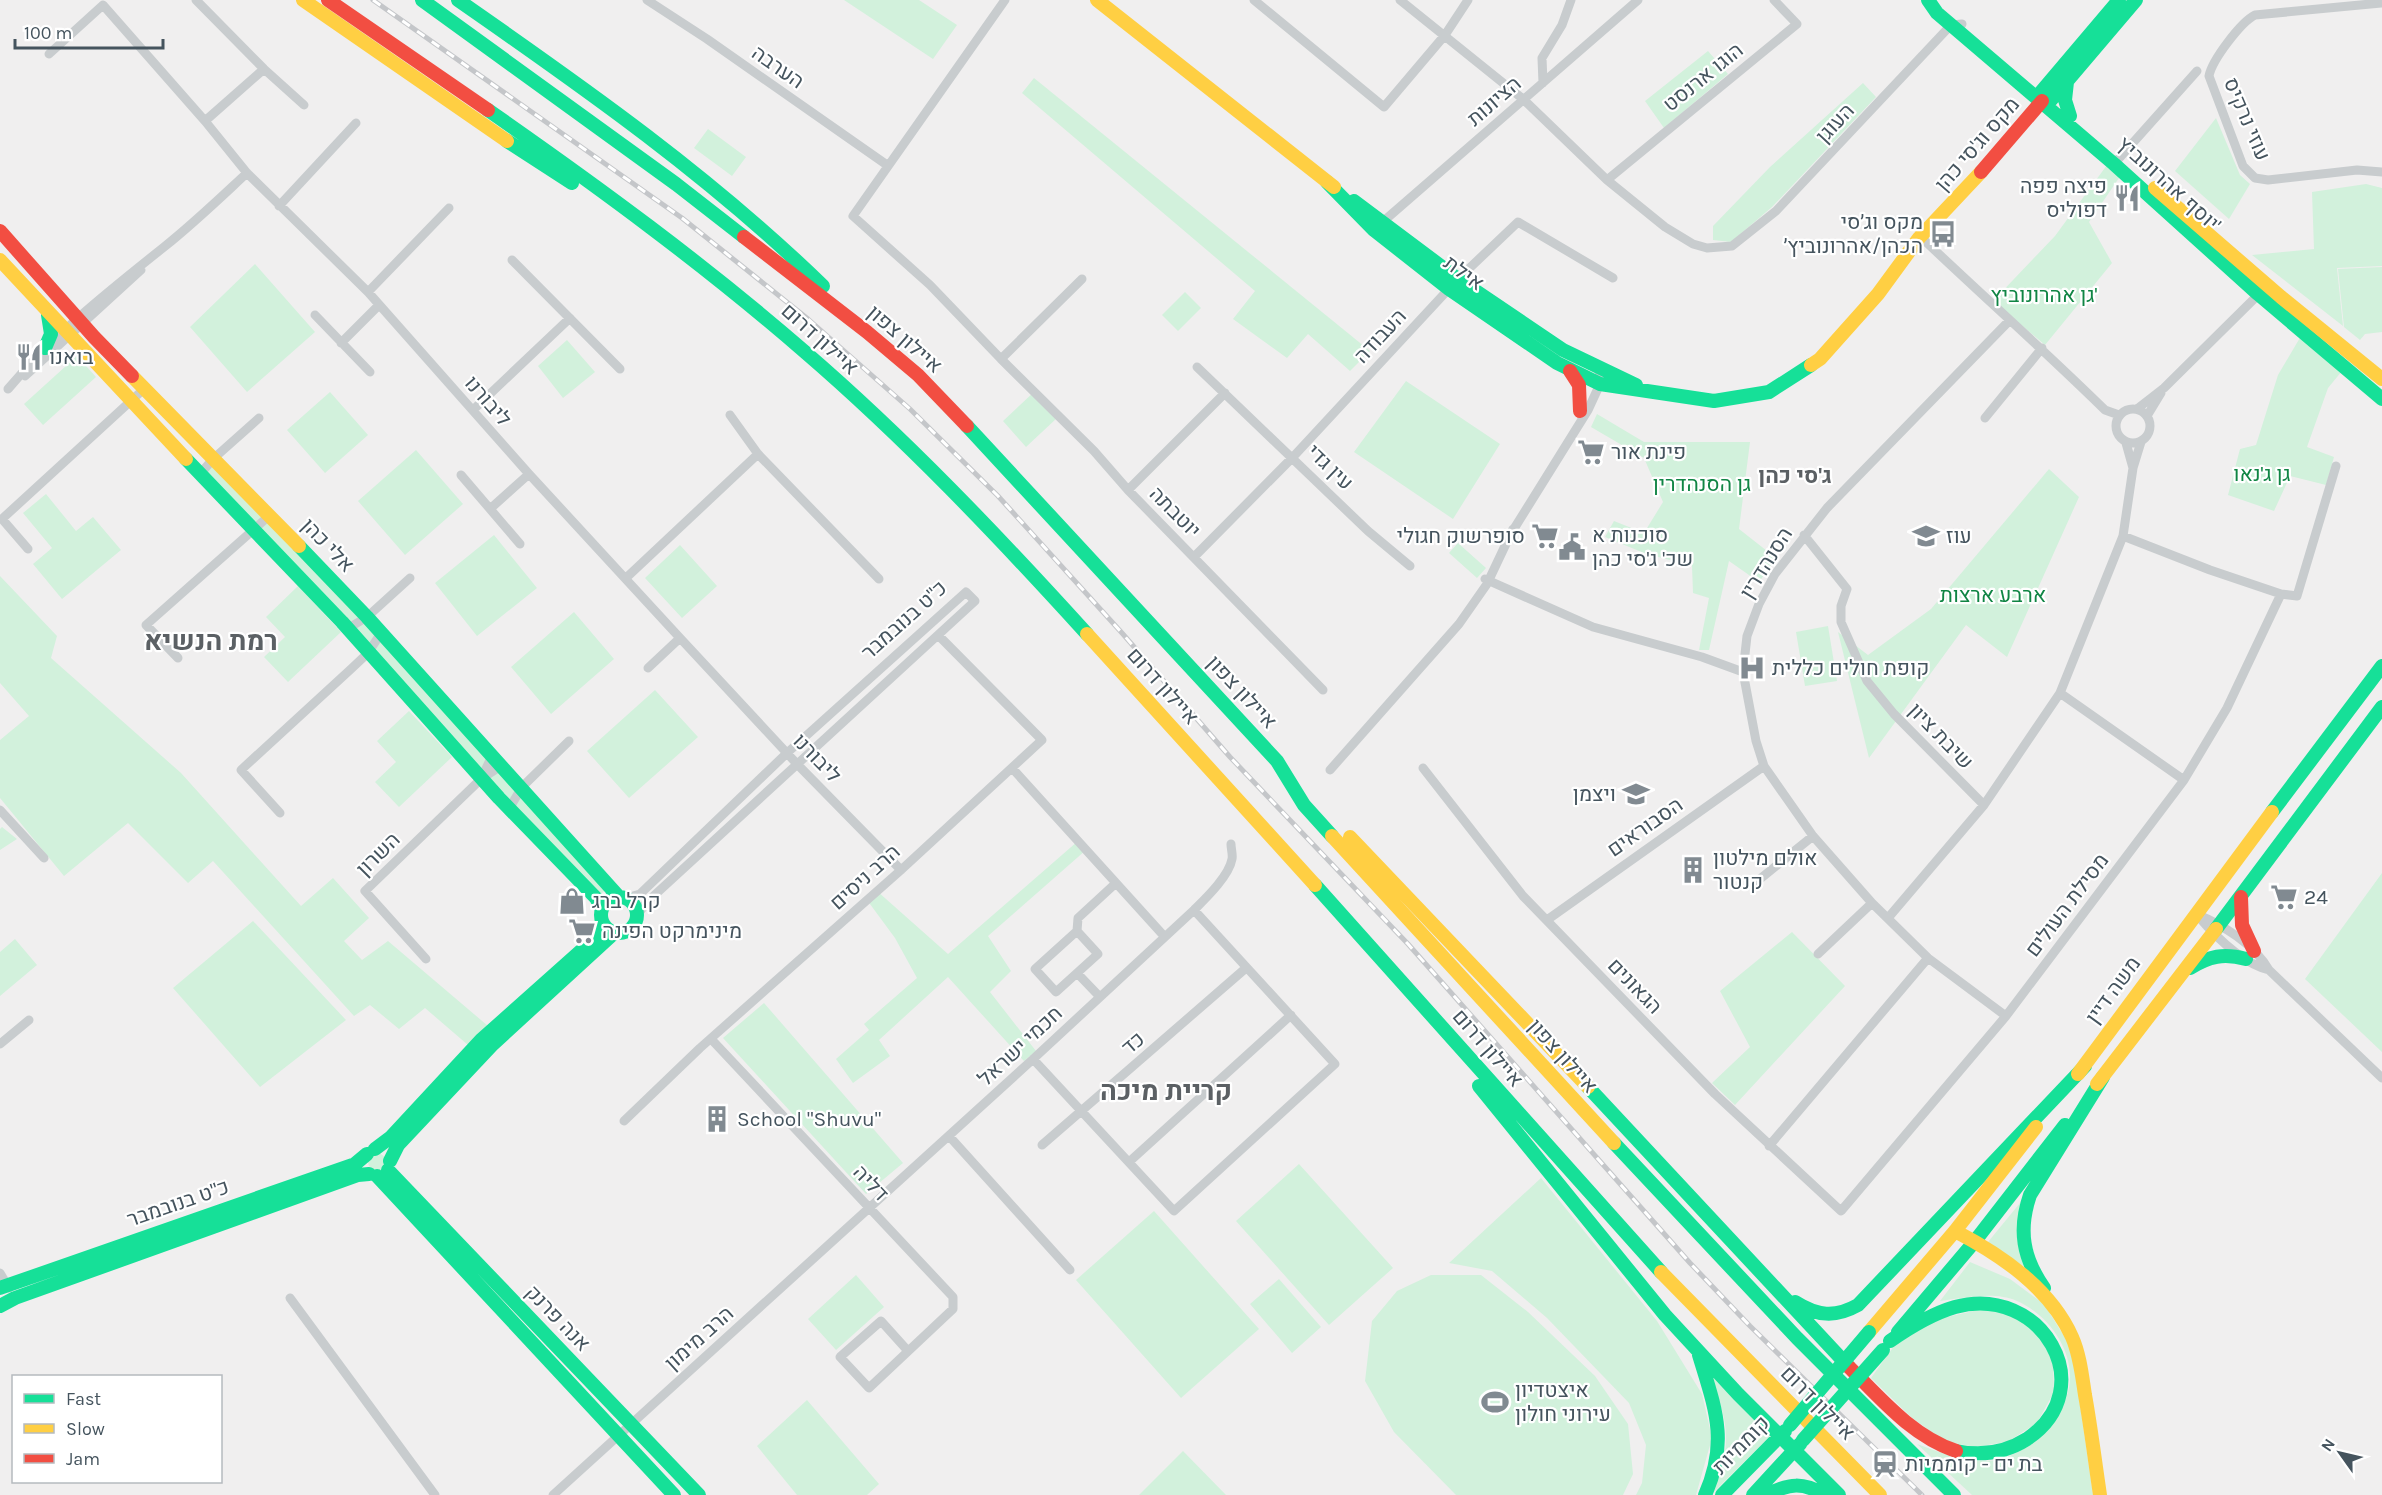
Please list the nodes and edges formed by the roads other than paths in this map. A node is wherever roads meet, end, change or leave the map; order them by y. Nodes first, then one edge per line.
1 (196, 0) edge
2 (303, 0) edge
3 (328, 0) edge
4 (422, 0) edge
5 (458, 0) edge
6 (647, 0) edge
7 (1005, 0) edge
8 (1098, 0) edge
9 (1254, 0) edge
10 (1400, 0) edge
11 (1468, 0) edge
12 (1571, 0) edge
13 (1638, 0) edge
14 (1774, 0) edge
15 (1929, 0) edge
16 (2119, 0) edge
17 (2136, 0) edge
18 (2381, 5) edge
19 (1957, 25) junction
20 (1445, 35) junction
21 (49, 54) dead end
22 (264, 69) junction
23 (2197, 71) dead end
24 (1542, 82) junction
25 (2067, 82) junction
26 (2045, 98) junction
27 (1523, 99) junction
28 (304, 105) dead end
29 (2070, 116) junction
30 (205, 121) junction
31 (356, 123) dead end
32 (2117, 161) junction
33 (887, 165) junction
34 (2382, 172) edge
35 (247, 173) junction
36 (1607, 180) junction
37 (279, 206) junction
38 (449, 208) dead end
39 (1378, 225) junction
40 (0, 231) edge
41 (1921, 239) junction
42 (681, 252) junction
43 (0, 260) edge
44 (512, 260) dead end
45 (1613, 278) dead end
46 (1082, 279) dead end
47 (1453, 284) junction
48 (368, 292) junction
49 (2266, 295) junction
50 (379, 305) junction
51 (48, 313) junction
52 (315, 315) dead end
53 (570, 318) junction
54 (80, 321) junction
55 (2009, 321) junction
56 (867, 332) junction
57 (67, 334) junction
58 (341, 343) junction
59 (45, 348) junction
60 (2042, 348) junction
61 (1001, 359) junction
62 (1197, 367) dead end
63 (1599, 367) junction
64 (620, 369) dead end
65 (1569, 370) junction
66 (370, 372) dead end
67 (2382, 379) edge
68 (1595, 382) junction
69 (145, 388) junction
70 (2164, 388) junction
71 (8, 389) junction
72 (1646, 390) junction
73 (1224, 393) junction
74 (0, 397) edge
75 (2382, 399) edge
76 (132, 400) junction
77 (2137, 409) junction
78 (473, 410) junction
79 (1580, 411) junction
80 (730, 415) dead end
81 (2119, 416) junction
82 (2147, 416) junction
83 (259, 418) dead end
84 (1985, 418) dead end
85 (2126, 442) junction
86 (2141, 442) junction
87 (1566, 445) junction
88 (758, 454) junction
89 (1293, 457) junction
90 (213, 459) junction
91 (2336, 466) dead end
92 (2133, 468) junction
93 (201, 473) junction
94 (529, 474) junction
95 (461, 475) dead end
96 (1128, 490) junction
97 (490, 508) junction
98 (270, 515) junction
99 (254, 529) junction
100 (1804, 535) junction
101 (2123, 536) junction
102 (520, 544) dead end
103 (28, 549) dead end
104 (1194, 557) junction
105 (1410, 566) dead end
106 (410, 578) dead end
107 (626, 578) junction
108 (879, 579) dead end
109 (1485, 582) junction
110 (2281, 594) junction
111 (367, 617) junction
112 (351, 633) junction
113 (939, 636) junction
114 (385, 638) junction
115 (680, 638) junction
116 (368, 653) junction
117 (178, 658) dead end
118 (2382, 666) edge
119 (648, 668) dead end
120 (1743, 672) junction
121 (1323, 690) dead end
122 (2060, 693) junction
123 (2382, 707) edge
124 (569, 741) dead end
125 (787, 753) junction
126 (496, 761) junction
127 (1277, 761) junction
128 (798, 765) junction
129 (1764, 766) junction
130 (1011, 768) junction
131 (1423, 768) dead end
132 (1330, 770) dead end
133 (482, 779) junction
134 (2184, 780) junction
135 (522, 787) junction
136 (499, 798) junction
137 (1984, 805) junction
138 (509, 809) junction
139 (0, 810) edge
140 (280, 813) dead end
141 (1812, 836) junction
142 (1231, 844) dead end
143 (44, 858) dead end
144 (901, 870) junction
145 (1116, 883) junction
146 (1755, 884) dead end
147 (2241, 895) junction
148 (622, 897) junction
149 (1872, 903) junction
150 (1336, 908) junction
151 (602, 909) junction
152 (1194, 910) junction
153 (638, 914) junction
154 (2196, 914) junction
155 (1888, 918) junction
156 (1547, 920) junction
157 (2216, 928) junction
158 (609, 929) junction
159 (1077, 931) junction
160 (1164, 936) junction
161 (1818, 954) dead end
162 (2250, 955) junction
163 (1928, 958) junction
164 (426, 959) dead end
165 (1246, 968) junction
166 (1077, 973) junction
167 (2183, 973) junction
168 (1100, 997) junction
169 (1291, 1015) junction
170 (2006, 1016) junction
171 (29, 1020) dead end
172 (712, 1040) junction
173 (0, 1044) edge
174 (1034, 1059) junction
175 (2085, 1066) junction
176 (2103, 1077) junction
177 (2382, 1078) edge
178 (1082, 1111) junction
179 (624, 1120) dead end
180 (949, 1136) junction
181 (1042, 1145) dead end
182 (1769, 1146) junction
183 (371, 1151) junction
184 (1129, 1162) junction
185 (381, 1170) junction
186 (869, 1207) junction
187 (1841, 1211) joint
188 (1954, 1232) junction
189 (1975, 1241) junction
190 (1745, 1256) junction
191 (1070, 1270) dead end
192 (2, 1282) edge
193 (15, 1298) junction
194 (290, 1298) dead end
195 (0, 1306) edge
196 (2067, 1328) junction
197 (1869, 1332) joint
198 (1887, 1345) junction
199 (908, 1351) junction
200 (1698, 1352) junction
201 (631, 1424) junction
202 (618, 1436) junction
203 (1779, 1437) junction
204 (1793, 1451) junction
205 (435, 1495) edge
206 (554, 1495) edge
207 (674, 1495) edge
208 (699, 1495) edge
209 (1705, 1495) edge
210 (1722, 1495) edge
211 (1753, 1495) edge
212 (1767, 1495) edge
213 (1825, 1495) edge
214 (1839, 1495) edge
215 (1880, 1495) edge
216 (1954, 1495) edge
217 (2100, 1495) edge

1 - 22 street
2 - 42 main road
3 - 42 main road, איילון דרום
4 - 56 main road, איילון צפון
5 - 56 main road
6 - 33 street, הערבה
7 - 33 street
8 - 39 main road, אילת
9 - 20 street
10 - 20 street
11 - 20 street
12 - 24 street
13 - 24 street, הציונות
14 - 36 street, הוגו ארנסט
15 - 19 main road, יוסף אהרונוביץ'
16 - 26 main road
17 - 25 main road
18 - 34 street, עוזי נרקיס
19 - 26 main road, יוסף אהרונוביץ'
19 - 36 street, העוגן
20 - 27 street
21 - 30 street, ליבורנו
22 - 28 street
22 - 30 street
23 - 32 street
24 - 27 street, הציונות
25 - 26 main road
25 - 29 main road
26 - 29 main road, יוסף אהרונוביץ'
26 - 32 main road, יוסף אהרונוביץ'
26 - 41 main road, מקס וג'סי כהן
27 - 36 street
27 - 39 street, הציונות
29 - 32 main road, יוסף אהרונוביץ'
30 - 35 street, ליבורנו
31 - 37 street
32 - 49 main road, יוסף אהרונוביץ'
33 - 61 street, יוטבתה
35 - 37 street, ליבורנו
35 - 54 street
37 - 48 street, ליבורנו
38 - 48 street
39 - 47 main road, אילת
40 - 54 main road, אלי כהן
41 - 55 street
41 - 72 main road, מקס וג'סי כהן
42 - 150 main road, איילון דרום
43 - 51 main road, אלי כהן
44 - 53 street
45 - 47 street, העבודה
46 - 61 street
47 - 63 main road, אילת
47 - 65 main road, אילת
47 - 89 street, העבודה
48 - 50 street, ליבורנו
49 - 67 main road, יוסף אהרונוביץ'
49 - 70 street
49 - 75 main road, יוסף אהרונוביץ'
50 - 58 street
50 - 78 street, ליבורנו
51 - 57 main road, אלי כהן
51 - 59 main road
52 - 58 street
53 - 64 street
53 - 78 street
54 - 57 street
54 - 69 main road, אלי כהן
55 - 60 street
55 - 100 street, הסנהדרין
56 - 127 main road, איילון צפון
57 - 59 street
57 - 71 street
57 - 76 main road, אלי כהן
58 - 66 street
59 - 71 street
60 - 81 street
60 - 84 street
61 - 96 street, יוטבתה
62 - 73 street, עין גדי
63 - 68 street
63 - 72 main road, מקס וג'סי כהן
65 - 68 main road, אילת
65 - 79 main road
68 - 72 main road, מקס וג'סי כהן
68 - 79 street
68 - 87 street
69 - 76 street
69 - 90 main road, אלי כהן
70 - 77 street
70 - 82 street
71 - 74 street
73 - 89 street, עין גדי
73 - 96 street
76 - 93 main road, אלי כהן
76 - 103 street
77 - 81 street
77 - 82 street
78 - 94 street, ליבורנו
79 - 87 street
80 - 88 street
81 - 85 street
82 - 86 street
83 - 90 street
85 - 86 street
85 - 92 street
86 - 92 street
87 - 109 street
88 - 107 street
88 - 108 street
89 - 104 street, העבודה
89 - 105 street, עין גדי
90 - 93 street
90 - 98 main road, אלי כהן
91 - 110 street
92 - 101 street
93 - 99 main road, אלי כהן
94 - 97 street
94 - 107 street, ליבורנו
95 - 97 street
96 - 104 street, יוטבתה
97 - 102 street
98 - 99 street
98 - 111 main road, אלי כהן
99 - 112 main road, אלי כהן
99 - 117 street
100 - 120 street, הסנהדרין
100 - 137 street, שיבת ציון
101 - 110 street
101 - 122 street
104 - 121 street, יוטבתה
106 - 111 street
107 - 115 street, ליבורנו
109 - 120 street
109 - 132 street
110 - 134 street, מסילת העולים
111 - 112 street
111 - 114 main road, אלי כהן
112 - 116 main road, אלי כהן
113 - 125 street, כ"ט בנובמבר
113 - 128 street, כ"ט בנובמבר
113 - 130 street, הרב ניסים
114 - 116 street
114 - 126 main road, אלי כהן
115 - 119 street
115 - 125 street, ליבורנו
116 - 133 main road, אלי כהן
116 - 140 street
118 - 154 main road, משה דיין
120 - 129 street, הסנהדרין
122 - 134 street
122 - 137 street
123 - 147 main road
124 - 135 street
125 - 128 street, ליבורנו
125 - 148 street, כ"ט בנובמבר
126 - 133 street, השרון
126 - 133 street, השרון
126 - 135 main road, אלי כהן
127 - 190 main road
127 - 216 main road, איילון צפון
128 - 144 street, ליבורנו
128 - 153 street, כ"ט בנובמבר
129 - 141 street, הסנהדרין
129 - 156 street, הסבוראים
130 - 144 street, הרב ניסים
130 - 145 street
131 - 156 street, הגאונים
133 - 136 main road, אלי כהן
133 - 164 street, השרון
134 - 170 street, מסילת העולים
135 - 136 street
135 - 138 street
135 - 148 main road, אלי כהן
136 - 138 main road, אלי כהן
137 - 155 street
138 - 151 main road, אלי כהן
139 - 143 street
141 - 146 street
141 - 149 street, הסנהדרין
142 - 152 street, חכמי ישראל
144 - 172 street, הרב ניסים
145 - 159 street
145 - 160 street
147 - 157 main road
147 - 162 main road
148 - 151 main road
148 - 153 main road
149 - 155 street, הסנהדרין
149 - 161 street
150 - 200 main road
150 - 215 main road, איילון דרום
151 - 158 main road
152 - 160 street, חכמי ישראל
152 - 165 street
153 - 158 main road
154 - 157 street
154 - 175 main road, משה דיין
155 - 163 street, הסנהדרין
156 - 182 street, הגאונים
157 - 162 street
157 - 167 main road
158 - 183 main road, כ"ט בנובמבר
158 - 185 main road
159 - 166 street
159 - 166 street
160 - 168 street, חכמי ישראל
162 - 167 main road
162 - 177 street
163 - 170 street, הסנהדרין
163 - 182 street
165 - 169 street
165 - 178 street, כד
166 - 168 street
167 - 176 main road
168 - 174 street, חכמי ישראל
169 - 184 street
169 - 184 street
170 - 187 street, מסילת העולים
171 - 173 street
172 - 179 street, הרב ניסים
172 - 186 street, דליה
174 - 178 street
174 - 180 street, חכמי ישראל
175 - 188 main road, משה דיין
175 - 190 main road
176 - 189 main road
176 - 196 main road
178 - 181 street, כד
178 - 184 street
180 - 186 street, חכמי ישראל
180 - 191 street
182 - 187 street, הגאונים
183 - 185 main road
183 - 185 main road
183 - 192 main road, כ"ט בנובמבר
185 - 193 main road, כ"ט בנובמבר
185 - 201 main road, אנה פרנק
185 - 202 main road, אנה פרנק
186 - 199 street, דליה
186 - 201 street, הרב מימון
188 - 189 main road
188 - 197 main road, משה דיין
189 - 196 main road
189 - 198 main road
190 - 198 main road
192 - 193 street
193 - 195 main road, כ"ט בנובמבר
194 - 205 street
196 - 217 main road
197 - 203 main road, קוממיות, bridge
198 - 204 main road, קוממיות, bridge
199 - 199 street, דליה
200 - 203 main road
200 - 209 main road
201 - 202 street, הרב מימון
201 - 208 main road, אנה פרנק
202 - 206 street, הרב מימון
202 - 207 main road, אנה פרנק
203 - 204 main road
203 - 210 main road, קוממיות
204 - 211 main road, קוממיות
204 - 214 main road
212 - 213 main road

